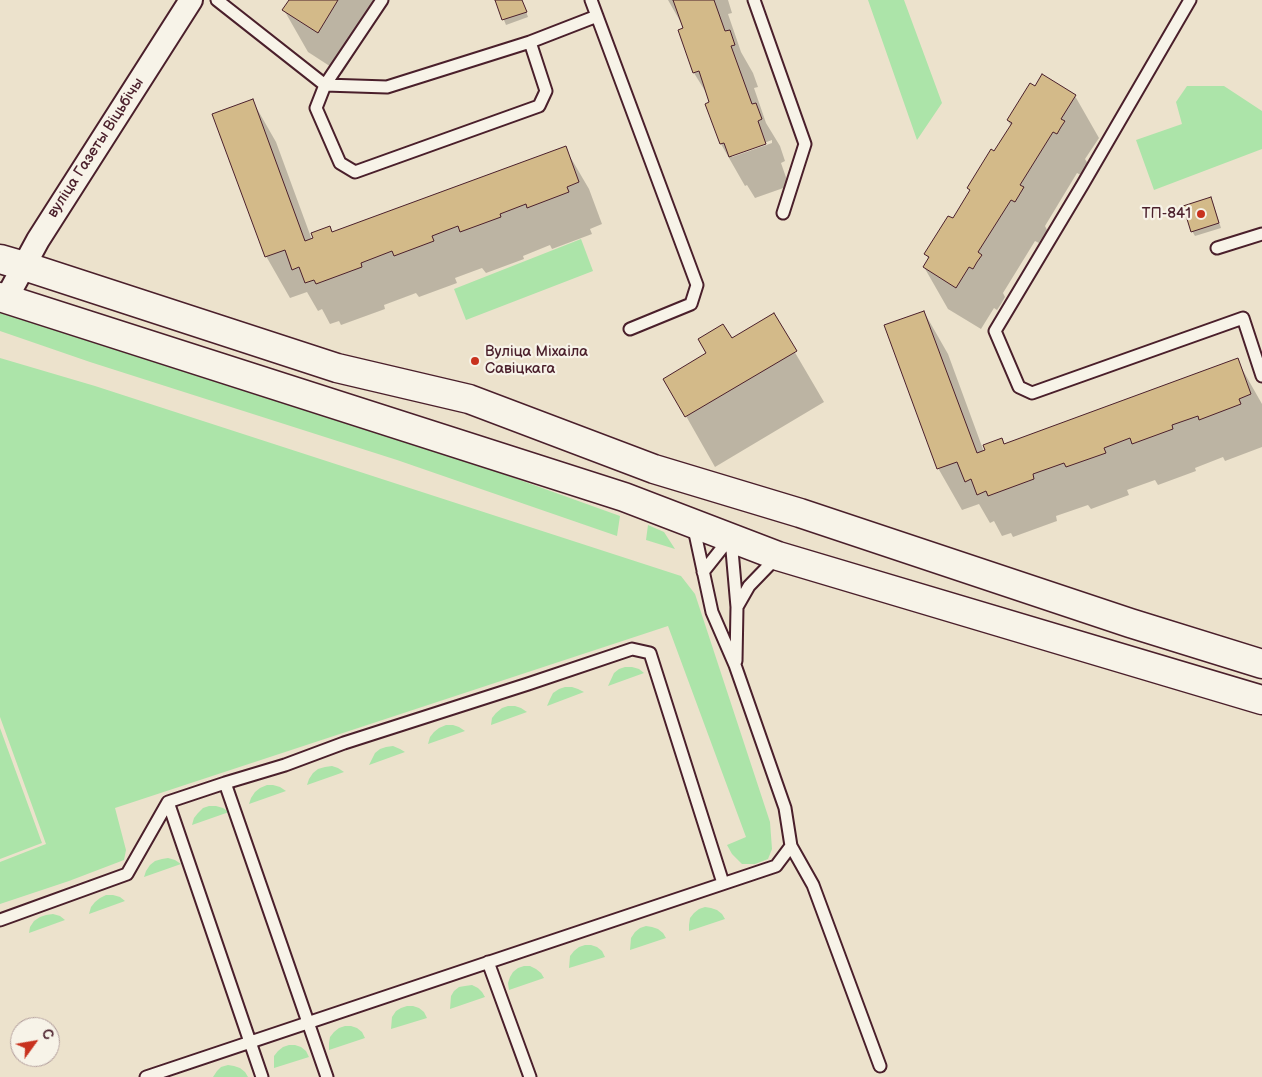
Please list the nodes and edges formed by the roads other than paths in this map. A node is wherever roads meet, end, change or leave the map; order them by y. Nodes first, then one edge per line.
1 (191, 0) edge
2 (217, 0) edge
3 (382, 0) edge
4 (592, 0) edge
5 (754, 0) edge
6 (1190, 0) edge
7 (597, 16) junction
8 (530, 42) junction
9 (325, 85) junction
10 (783, 213) dead end
11 (1262, 234) edge
12 (1216, 248) dead end
13 (12, 262) edge
14 (3, 298) edge
15 (630, 329) dead end
16 (1262, 376) edge
17 (740, 495) junction
18 (692, 523) junction
19 (731, 537) junction
20 (778, 556) junction
21 (703, 572) junction
22 (737, 607) junction
23 (1262, 664) edge
24 (735, 665) junction
25 (1262, 700) edge
26 (224, 783) junction
27 (168, 802) junction
28 (791, 846) junction
29 (723, 884) junction
30 (0, 920) edge
31 (488, 962) junction
32 (308, 1022) junction
33 (251, 1042) junction
34 (880, 1066) dead end
35 (146, 1077) edge
36 (262, 1077) edge
37 (327, 1077) edge
38 (530, 1077) edge

1 - 13 street, вуліца Газеты Віцьбічы
2 - 9 lane
3 - 9 lane
4 - 7 lane
5 - 10 lane
6 - 16 lane
7 - 8 lane
7 - 15 lane
8 - 9 lane
8 - 9 lane
11 - 12 lane
13 - 14 street, вуліца Газеты Віцьбічы
13 - 17 main road
14 - 18 main road
17 - 19 main road
17 - 23 main road
18 - 19 main road
18 - 21 lane
19 - 20 main road
19 - 21 lane
19 - 22 lane
20 - 22 lane
20 - 25 main road
21 - 24 lane
22 - 24 lane
24 - 28 lane
26 - 27 lane
26 - 29 lane
26 - 32 lane
27 - 30 lane
27 - 33 lane
28 - 29 lane
28 - 34 lane
29 - 31 lane
31 - 32 lane
31 - 38 lane
32 - 33 lane
32 - 37 lane
33 - 35 lane
33 - 36 lane

